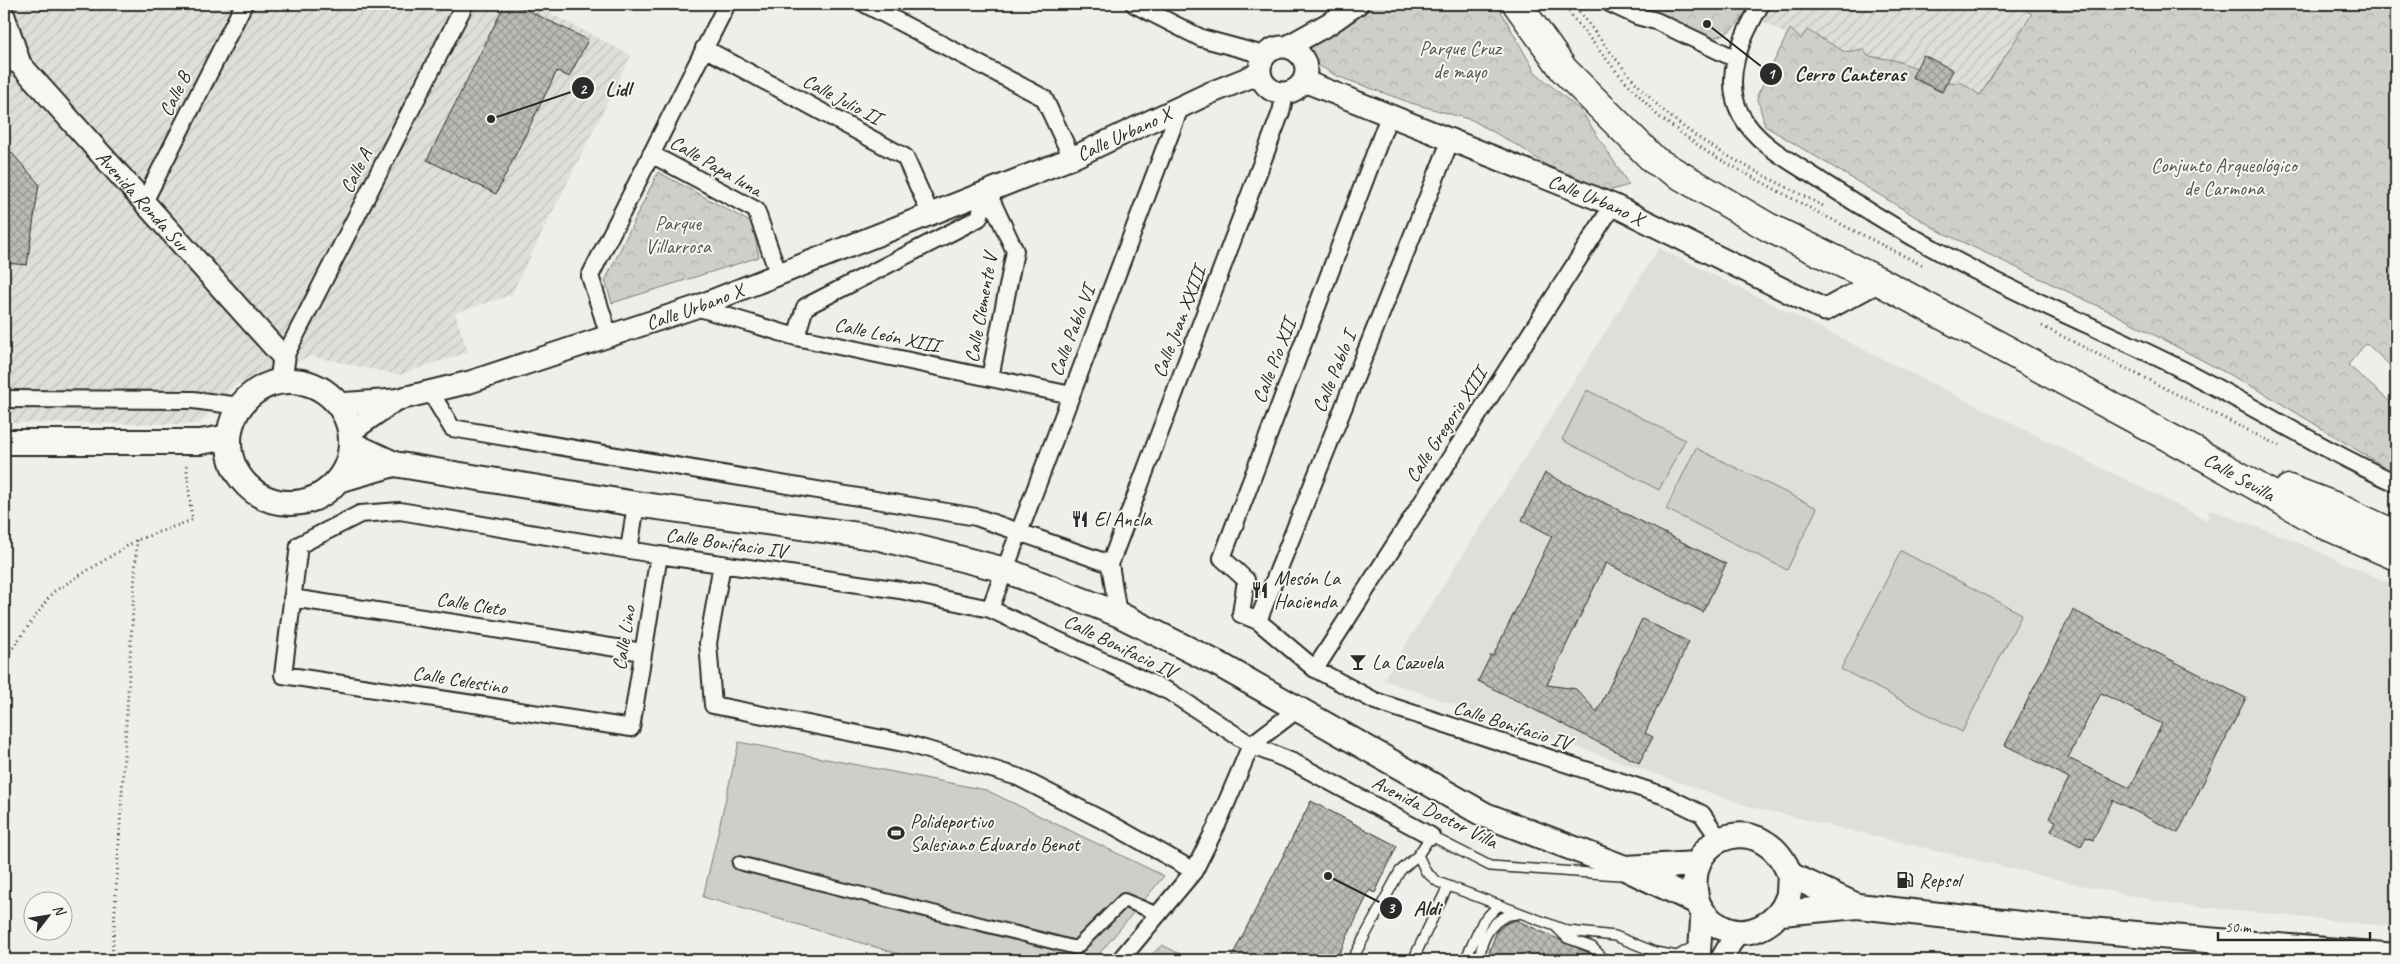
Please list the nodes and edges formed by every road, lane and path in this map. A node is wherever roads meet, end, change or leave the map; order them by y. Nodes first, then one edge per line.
1 (244, 4) edge
2 (465, 4) edge
3 (727, 4) edge
4 (865, 4) edge
5 (1134, 4) edge
6 (1357, 4) edge
7 (1517, 4) edge
8 (1611, 4) edge
9 (1761, 4) edge
10 (4, 16) edge
11 (1287, 47) junction
12 (704, 48) junction
13 (1736, 59) junction
14 (12, 63) edge
15 (1261, 64) junction
16 (1304, 81) junction
17 (1285, 94) junction
18 (1180, 108) junction
19 (1389, 116) junction
20 (1451, 139) junction
21 (651, 154) junction
22 (1072, 158) junction
23 (987, 191) junction
24 (144, 202) junction
25 (1613, 205) junction
26 (930, 213) junction
27 (778, 273) junction
28 (1880, 281) junction
29 (696, 307) junction
30 (609, 336) junction
31 (796, 337) junction
32 (284, 358) junction
33 (990, 378) junction
34 (281, 381) junction
35 (430, 391) junction
36 (1070, 395) junction
37 (4, 399) edge
38 (395, 400) junction
39 (338, 404) junction
40 (240, 406) junction
41 (229, 437) junction
42 (350, 438) junction
43 (4, 442) edge
44 (184, 442) junction
45 (2209, 459) junction
46 (394, 464) junction
47 (338, 480) junction
48 (2396, 483) edge
49 (636, 504) junction
50 (1020, 532) junction
51 (2396, 535) edge
52 (137, 540) junction
53 (629, 550) junction
54 (659, 555) junction
55 (2396, 556) edge
56 (722, 564) junction
57 (1110, 564) junction
58 (1005, 570) junction
59 (292, 598) junction
60 (990, 609) junction
61 (1118, 614) junction
62 (1240, 614) joint
63 (1258, 621) junction
64 (643, 652) junction
65 (4, 660) edge
66 (1315, 668) junction
67 (283, 675) joint
68 (1298, 709) junction
69 (630, 728) joint
70 (1251, 745) junction
71 (1431, 836) junction
72 (1720, 840) junction
73 (1418, 855) junction
74 (738, 863) dead end
75 (1697, 864) junction
76 (1194, 871) junction
77 (1633, 872) junction
78 (1790, 874) junction
79 (1448, 886) junction
80 (1499, 905) junction
81 (1858, 906) junction
82 (1700, 907) junction
83 (1522, 913) junction
84 (1781, 913) junction
85 (1160, 914) junction
86 (1555, 926) junction
87 (1737, 932) junction
88 (1700, 952) edge
89 (2396, 956) edge
90 (112, 960) edge
91 (1120, 960) edge
92 (1352, 960) edge
93 (1413, 960) edge
94 (1465, 960) edge
95 (1480, 960) edge
96 (1605, 960) edge
97 (1721, 960) edge

1 - 24 street, Calle B
2 - 32 street, Calle A
3 - 12 street
4 - 22 street
5 - 15 street
6 - 11 street
7 - 28 highway
8 - 13 street
9 - 13 street
10 - 14 street, Avenida Ronda Sur
11 - 15 street
11 - 16 street
12 - 21 street
12 - 26 street, Calle Julio II
13 - 48 street
14 - 24 street, Avenida Ronda Sur
15 - 17 street
15 - 18 street, Calle Urbano X
16 - 17 street
16 - 19 street, Calle Urbano X
17 - 57 street, Calle Juan XXIII
18 - 22 street, Calle Urbano X
18 - 36 street, Calle Pablo VI
19 - 20 street, Calle Urbano X
19 - 62 street, Calle Pío XII
20 - 25 street, Calle Urbano X
20 - 63 street, Calle Pablo I
21 - 27 street, Calle Papa luna
21 - 30 street
22 - 23 street, Calle Urbano X
23 - 26 street, Calle Urbano X
23 - 31 street
23 - 33 street, Calle Clemente V
24 - 32 street, Avenida Ronda Sur
25 - 28 street, Calle Urbano X
25 - 66 street, Calle Gregorio XIII
26 - 27 street, Calle Urbano X
27 - 29 street, Calle Urbano X
28 - 45 highway
29 - 30 street, Calle Urbano X
29 - 31 street, Calle León XIII
30 - 35 street, Calle Urbano X
31 - 33 street, Calle León XIII
32 - 34 street
33 - 36 street, Calle León XIII
34 - 39 main road
34 - 40 main road
35 - 38 street, Calle Urbano X
35 - 50 street
36 - 50 street, Calle Pablo VI
37 - 40 street
38 - 39 street
38 - 42 street
39 - 42 main road
40 - 41 main road
41 - 44 main road
41 - 47 main road
42 - 46 main road
42 - 47 main road
43 - 44 main road
44 - 52 path
45 - 51 highway, Calle Sevilla
45 - 55 highway, Calle Sevilla
46 - 47 main road
46 - 49 main road
49 - 53 street
49 - 58 main road
50 - 57 street
50 - 58 street, Calle Pablo VI
52 - 65 path
52 - 90 path
53 - 54 street, Calle Bonifacio IV
53 - 59 street, Calle Bonifacio IV
54 - 56 street, Calle Bonifacio IV
54 - 64 street, Calle Lino
56 - 60 street, Calle Bonifacio IV
56 - 76 street
57 - 61 street, Calle Bonifacio IV
58 - 60 street, Calle Pablo VI
58 - 61 main road
59 - 64 street, Calle Cleto
59 - 67 street, Calle Bonifacio IV
60 - 70 street, Calle Bonifacio IV
61 - 68 main road
62 - 63 street, Calle Bonifacio IV
63 - 66 street, Calle Bonifacio IV
64 - 69 street, Calle Lino
66 - 72 street, Calle Bonifacio IV
67 - 69 street, Calle Celestino
68 - 70 street
68 - 77 main road
70 - 71 street, Avenida Doctor Villa
70 - 76 street
71 - 73 lane
71 - 77 lane, Avenida Doctor Villa
72 - 75 main road
72 - 78 main road
73 - 79 lane
73 - 92 lane
74 - 85 street
75 - 77 main road
75 - 82 main road
76 - 85 street
77 - 82 main road
78 - 81 main road
78 - 84 main road
79 - 80 lane
79 - 93 lane
80 - 83 lane
80 - 94 lane
81 - 84 main road
81 - 89 main road
82 - 87 main road
82 - 88 street
83 - 86 lane
83 - 95 lane
84 - 87 main road
85 - 91 street
86 - 88 lane
86 - 96 lane
87 - 97 street

